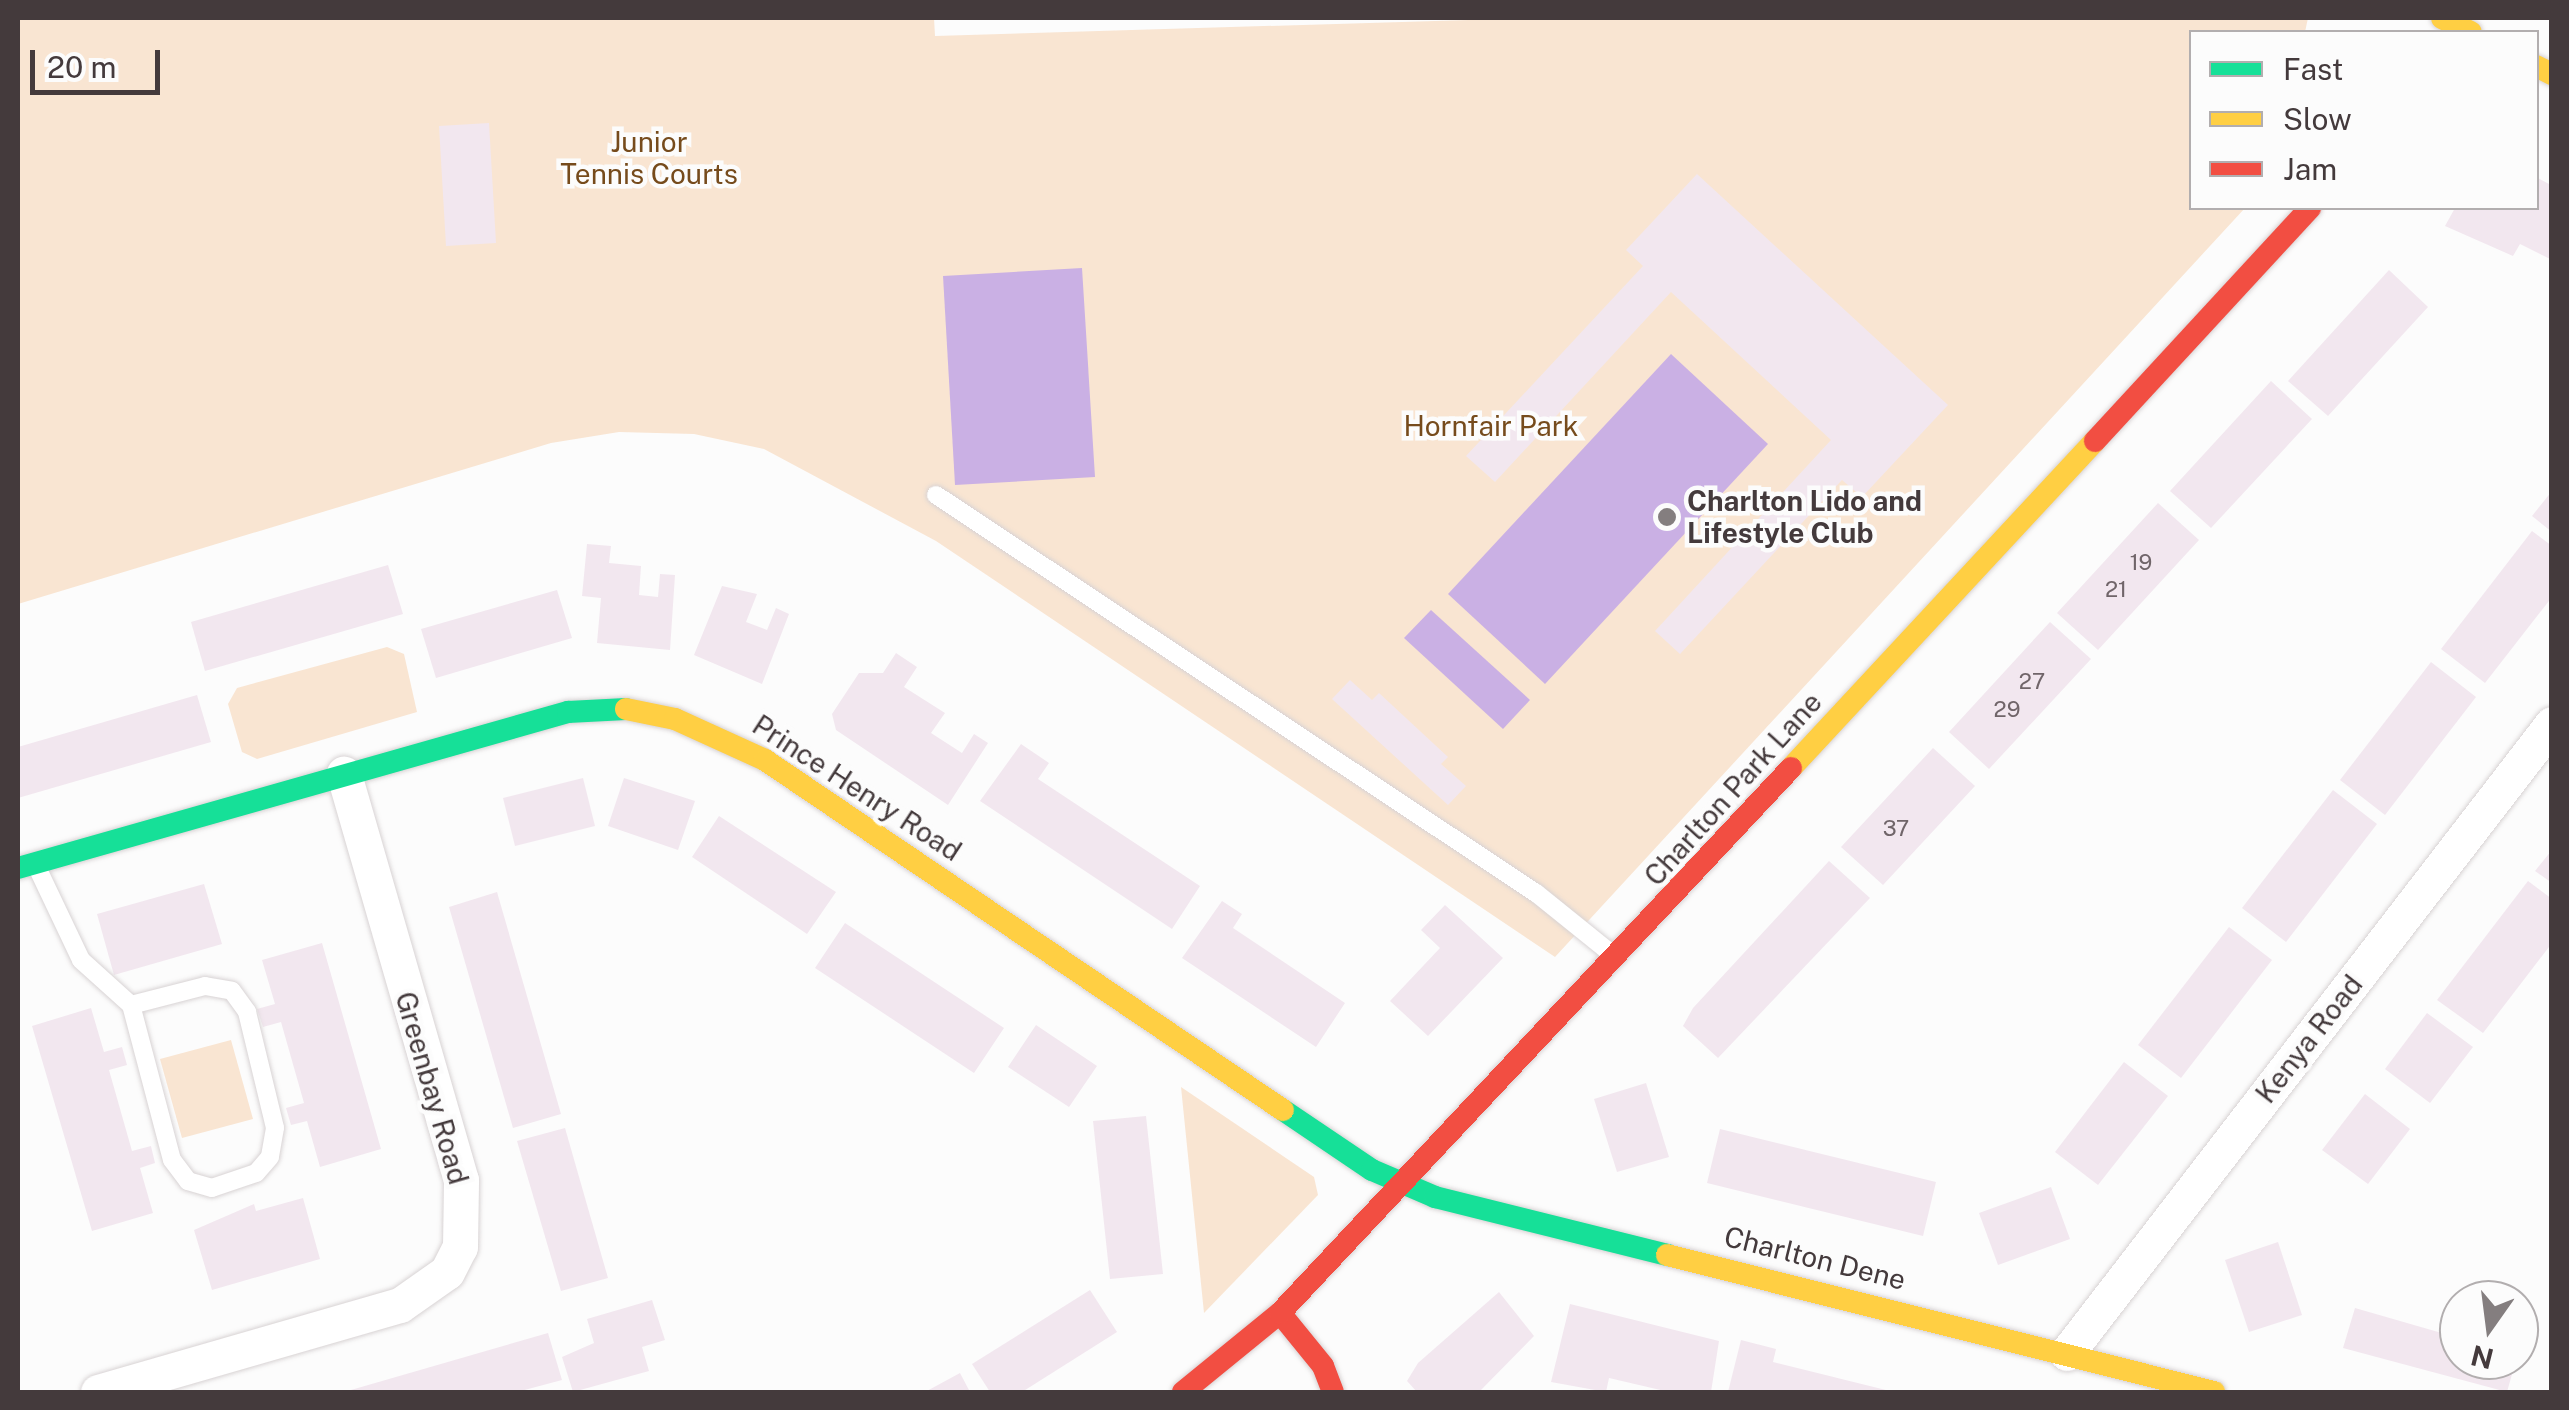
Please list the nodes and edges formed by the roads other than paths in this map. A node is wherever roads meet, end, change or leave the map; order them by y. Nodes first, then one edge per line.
1 (2308, 210) edge
2 (936, 494) dead end
3 (2552, 724) edge
4 (344, 774) junction
5 (26, 865) edge
6 (1618, 959) junction
7 (131, 1004) junction
8 (1404, 1183) junction
9 (1280, 1312) junction
10 (2067, 1354) junction
11 (98, 1392) edge
12 (1183, 1392) edge
13 (1333, 1392) edge
14 (2214, 1392) edge

1 - 6 street, Charlton Park Lane
2 - 6 lane
3 - 10 street, Kenya Road
4 - 5 street, Prince Henry Road
4 - 8 street, Prince Henry Road
4 - 11 street, Greenbay Road
5 - 7 lane, Prince Henry Road
6 - 8 street, Charlton Park Lane
7 - 7 lane
8 - 9 street, Charlton Park Lane
8 - 10 street, Charlton Dene
9 - 12 street, Charlton Park Lane
9 - 13 street
10 - 14 street, Charlton Dene

